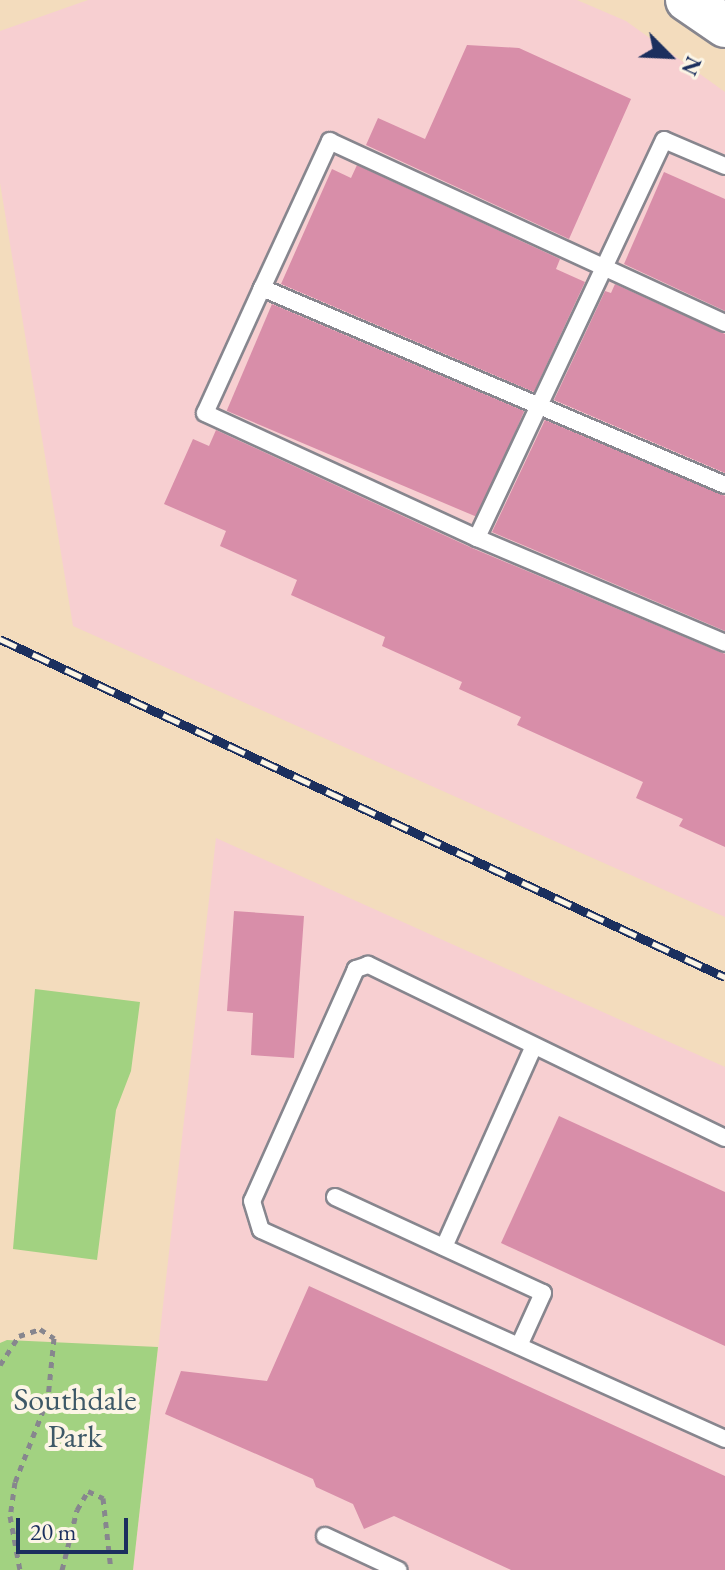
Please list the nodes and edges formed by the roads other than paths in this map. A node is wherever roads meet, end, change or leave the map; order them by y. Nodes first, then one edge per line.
1 (687, 0) edge
2 (725, 26) edge
3 (725, 166) edge
4 (604, 267) junction
5 (262, 288) junction
6 (725, 323) edge
7 (539, 407) junction
8 (725, 485) edge
9 (477, 538) junction
10 (725, 643) edge
11 (534, 1046) junction
12 (725, 1138) edge
13 (335, 1197) dead end
14 (444, 1247) junction
15 (519, 1346) junction
16 (725, 1439) edge
17 (325, 1536) dead end
18 (398, 1570) edge

1 - 2 street
3 - 4 lane
4 - 5 lane
4 - 6 lane
4 - 7 lane
5 - 7 lane
5 - 9 lane
7 - 8 lane
7 - 9 lane
9 - 10 lane
11 - 12 lane
11 - 14 lane
11 - 15 lane
13 - 14 lane
14 - 15 lane
15 - 16 lane
17 - 18 lane

